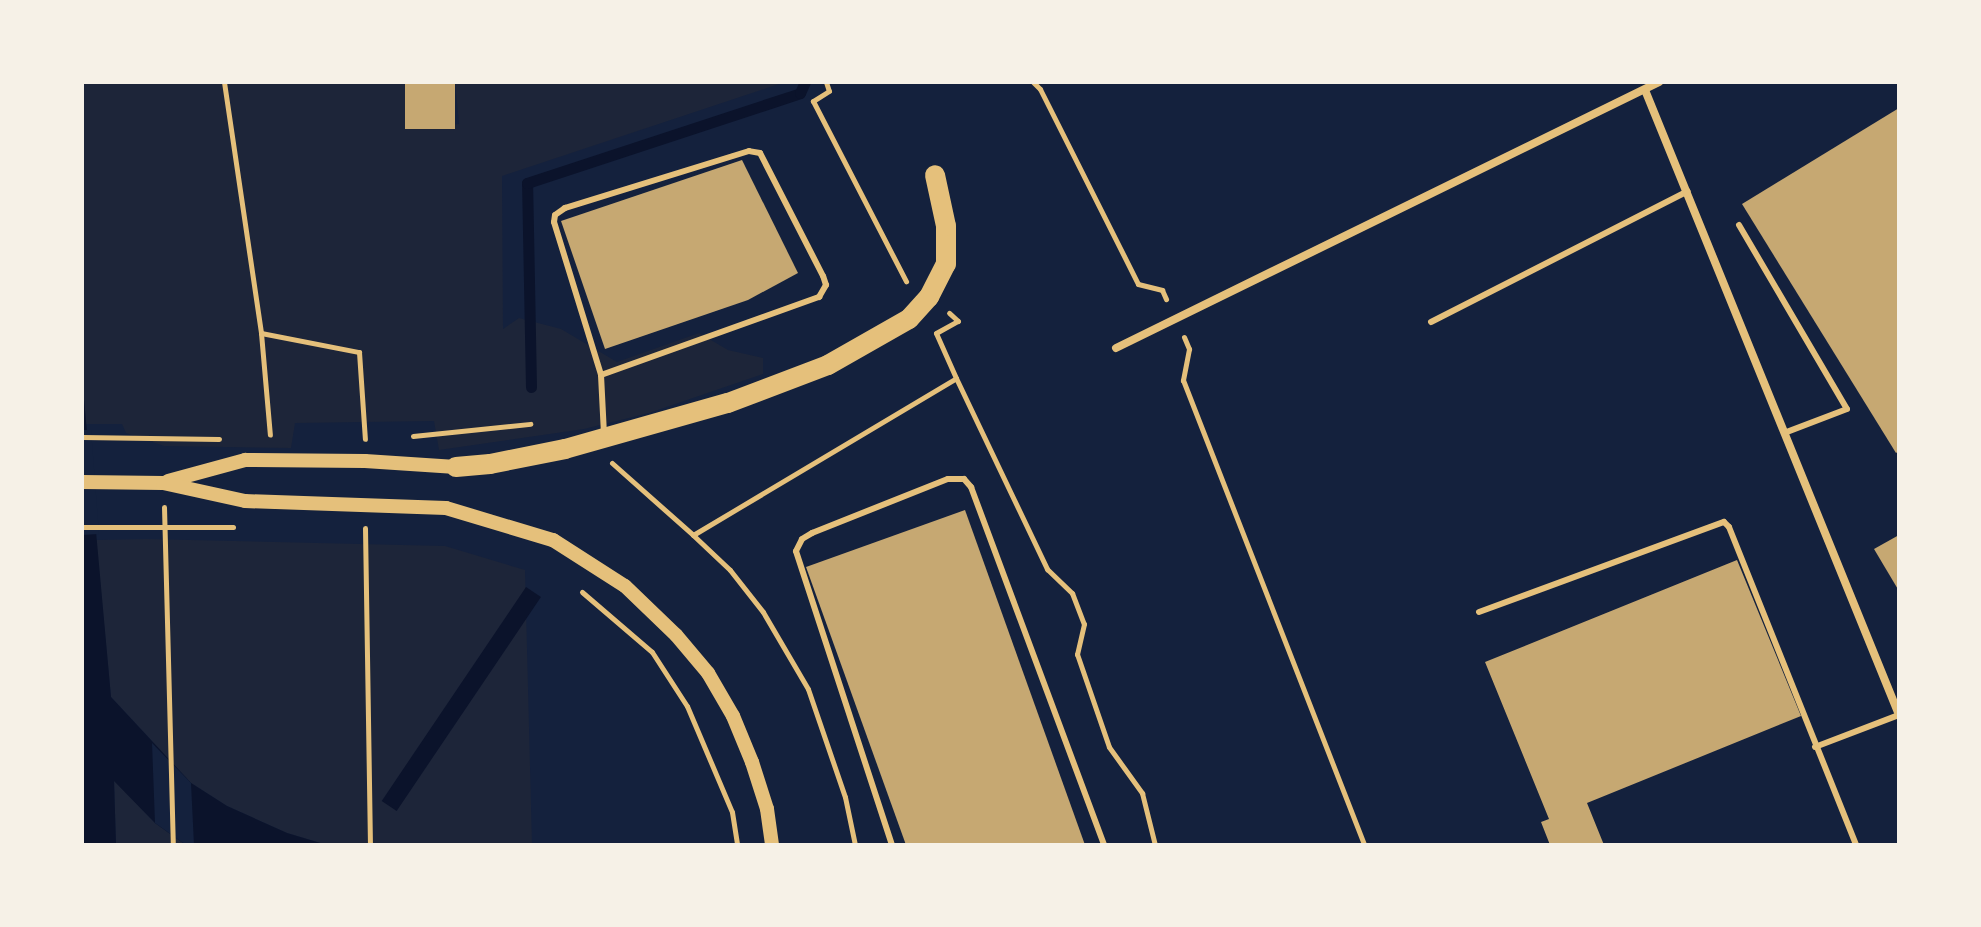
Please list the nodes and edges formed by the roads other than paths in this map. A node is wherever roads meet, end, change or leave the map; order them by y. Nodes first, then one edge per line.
1 (1659, 82) edge
2 (1645, 90) junction
3 (935, 175) dead end
4 (1688, 191) junction
5 (1739, 225) dead end
6 (1431, 322) dead end
7 (1116, 348) dead end
8 (601, 375) junction
9 (1784, 433) junction
10 (605, 439) junction
11 (456, 467) joint
12 (82, 482) edge
13 (163, 483) junction
14 (1479, 612) dead end
15 (1899, 715) edge
16 (1815, 747) junction
17 (772, 845) edge
18 (892, 845) edge
19 (1104, 845) edge
20 (1856, 845) edge

1 - 2 street
2 - 4 street
2 - 7 street
3 - 10 main road
4 - 6 lane
4 - 9 street
5 - 9 lane
8 - 8 lane
8 - 10 lane
9 - 15 street
10 - 11 main road
11 - 13 street
12 - 13 street
13 - 17 street
14 - 16 lane
15 - 16 lane
16 - 20 lane
18 - 19 lane

